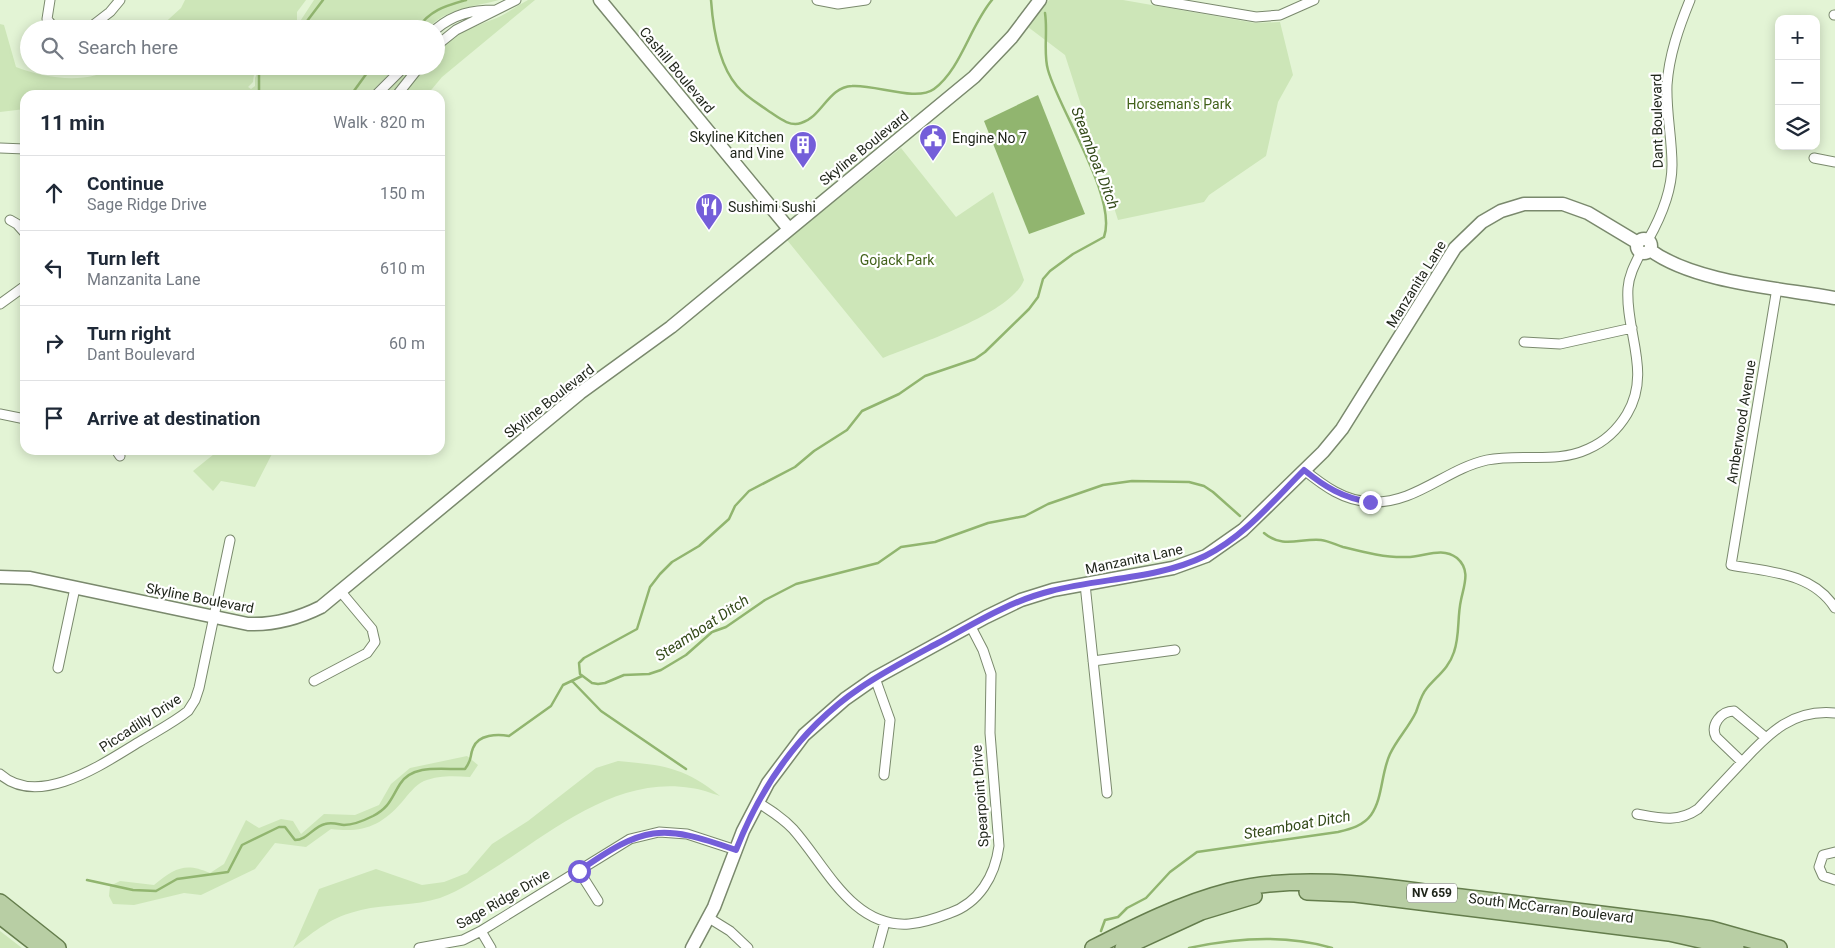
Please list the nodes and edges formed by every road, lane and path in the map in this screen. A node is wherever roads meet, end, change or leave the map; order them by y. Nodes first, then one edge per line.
1 (50, 0) edge
2 (120, 0) edge
3 (516, 0) edge
4 (600, 0) edge
5 (817, 0) edge
6 (866, 0) edge
7 (1040, 0) edge
8 (1156, 0) edge
9 (1314, 0) edge
10 (1690, 0) edge
11 (495, 10) junction
12 (49, 20) edge
13 (100, 20) edge
14 (445, 23) edge
15 (445, 39) edge
16 (396, 75) edge
17 (413, 75) edge
18 (381, 90) edge
19 (401, 90) edge
20 (0, 148) edge
21 (20, 149) edge
22 (1814, 158) dead end
23 (1835, 162) edge
24 (10, 220) dead end
25 (20, 227) edge
26 (789, 229) junction
27 (1644, 246) junction
28 (1777, 288) junction
29 (20, 290) edge
30 (1835, 298) edge
31 (0, 304) edge
32 (1632, 328) junction
33 (1524, 342) dead end
34 (0, 414) edge
35 (20, 418) edge
36 (1304, 470) junction
37 (230, 540) dead end
38 (0, 577) edge
39 (1085, 584) junction
40 (75, 588) junction
41 (341, 592) junction
42 (1835, 608) edge
43 (214, 618) junction
44 (970, 626) junction
45 (1175, 650) dead end
46 (1093, 661) junction
47 (58, 668) dead end
48 (875, 678) junction
49 (314, 681) dead end
50 (1835, 713) edge
51 (1765, 737) junction
52 (1742, 762) junction
53 (0, 774) edge
54 (884, 775) dead end
55 (1107, 793) dead end
56 (757, 802) junction
57 (1636, 814) dead end
58 (736, 850) junction
59 (1835, 852) edge
60 (579, 871) junction
61 (1835, 880) edge
62 (598, 901) dead end
63 (0, 902) edge
64 (0, 916) edge
65 (709, 918) junction
66 (885, 922) junction
67 (481, 931) junction
68 (1129, 942) edge
69 (41, 948) edge
70 (58, 948) edge
71 (419, 948) edge
72 (491, 948) edge
73 (692, 948) edge
74 (748, 948) edge
75 (878, 948) edge
76 (1093, 948) edge
77 (1110, 948) edge
78 (1736, 948) edge
79 (1779, 948) edge

1 - 12 street
2 - 13 street
3 - 11 street
4 - 26 street, Cashill Boulevard
5 - 6 street
7 - 26 street, Skyline Boulevard
8 - 9 street
10 - 27 street, Dant Boulevard
11 - 14 street
11 - 15 street
16 - 18 street
17 - 19 street
20 - 21 street
22 - 23 street
24 - 25 street
26 - 41 street, Skyline Boulevard
27 - 28 street, Manzanita Lane
27 - 32 street, Dant Boulevard
27 - 36 street, Manzanita Lane
28 - 30 street, Manzanita Lane
28 - 42 street, Amberwood Avenue
29 - 31 street
32 - 33 street
32 - 36 street, Dant Boulevard
34 - 35 street
36 - 39 street, Manzanita Lane
37 - 43 street, Piccadilly Drive
38 - 40 street, Skyline Boulevard
39 - 44 street, Manzanita Lane
39 - 46 street
40 - 43 street, Skyline Boulevard
40 - 47 street
41 - 43 street, Skyline Boulevard
41 - 49 street
43 - 53 street, Piccadilly Drive
44 - 48 street, Manzanita Lane
44 - 66 street, Spearpoint Drive
45 - 46 street
46 - 55 street
48 - 54 street
48 - 56 street, Manzanita Lane
50 - 51 street
51 - 52 street
51 - 52 street
52 - 57 street
56 - 58 street, Manzanita Lane
56 - 66 street, Spearpoint Drive
58 - 60 street, Sage Ridge Drive
58 - 65 street, Manzanita Lane
59 - 61 street
60 - 62 street
60 - 67 street, Sage Ridge Drive
63 - 70 main road
64 - 69 main road
65 - 73 street, Manzanita Lane
65 - 74 street
66 - 75 street
67 - 71 street, Sage Ridge Drive
67 - 72 street
68 - 76 main road, South McCarran Boulevard / NV 659
68 - 77 main road
68 - 78 main road, South McCarran Boulevard / NV 659
68 - 79 main road, South McCarran Boulevard / NV 659

